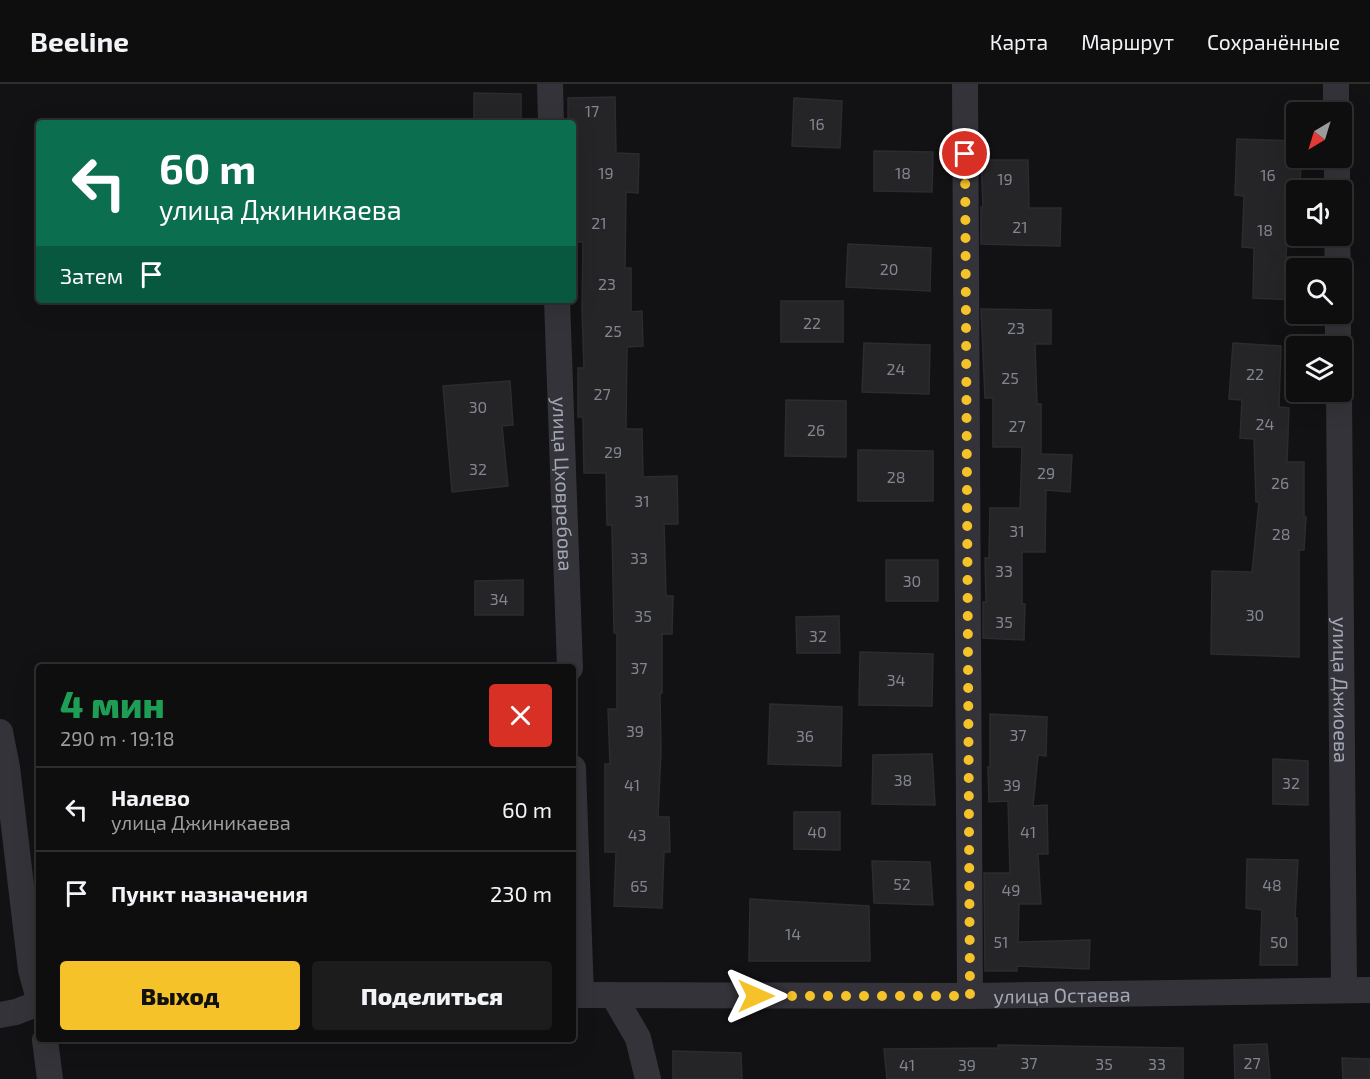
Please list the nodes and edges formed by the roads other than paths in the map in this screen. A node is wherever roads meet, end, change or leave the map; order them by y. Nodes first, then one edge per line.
1 (550, 84) edge
2 (965, 84) edge
3 (1336, 84) edge
4 (1336, 102) edge
5 (552, 120) edge
6 (557, 303) edge
7 (1339, 402) edge
8 (570, 664) edge
9 (0, 732) edge
10 (576, 938) edge
11 (36, 989) edge
12 (1344, 990) junction
13 (1370, 990) edge
14 (577, 995) edge
15 (613, 995) junction
16 (970, 996) junction
17 (36, 1002) edge
18 (0, 1015) edge
19 (45, 1042) edge
20 (50, 1079) edge
21 (648, 1079) edge

1 - 5 street
2 - 16 street
3 - 4 street
6 - 8 street, улица Цховребова
7 - 12 street, улица Джиоева
9 - 11 street
10 - 14 street
12 - 13 street, улица Остаева
12 - 16 street, улица Остаева
14 - 15 street, улица Остаева
15 - 16 street, улица Остаева
15 - 21 street
17 - 18 street
19 - 20 street

